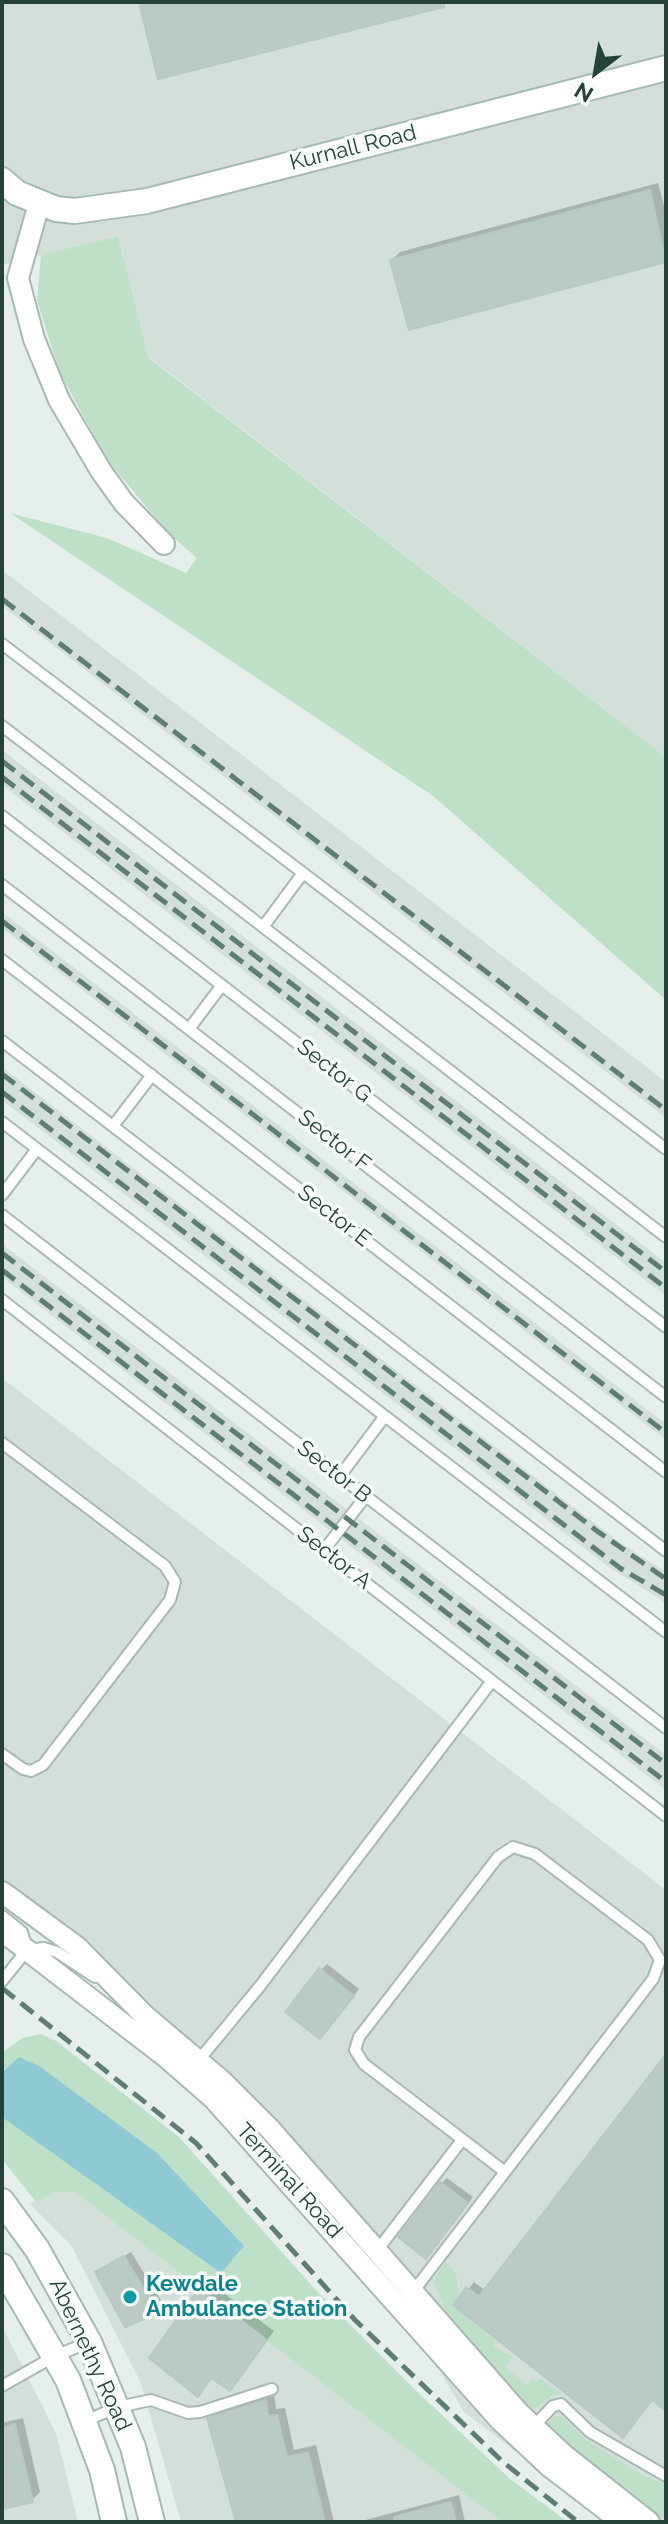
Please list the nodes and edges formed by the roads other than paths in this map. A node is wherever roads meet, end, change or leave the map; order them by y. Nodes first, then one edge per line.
1 (666, 68) edge
2 (2, 180) edge
3 (39, 204) junction
4 (164, 544) dead end
5 (2, 644) edge
6 (2, 726) edge
7 (2, 816) edge
8 (303, 873) junction
9 (2, 885) edge
10 (263, 927) junction
11 (2, 960) edge
12 (222, 985) junction
13 (189, 1029) junction
14 (2, 1041) edge
15 (152, 1075) junction
16 (2, 1122) edge
17 (113, 1126) junction
18 (37, 1149) junction
19 (666, 1149) edge
20 (2, 1195) edge
21 (2, 1215) edge
22 (666, 1237) edge
23 (2, 1300) edge
24 (666, 1327) edge
25 (666, 1397) edge
26 (385, 1416) junction
27 (2, 1443) edge
28 (666, 1472) edge
29 (340, 1476) junction
30 (366, 1496) junction
31 (324, 1550) junction
32 (666, 1551) edge
33 (666, 1632) edge
34 (492, 1681) junction
35 (666, 1728) edge
36 (2, 1754) edge
37 (666, 1816) edge
38 (2, 1892) edge
39 (2, 1916) edge
40 (2, 1931) edge
41 (27, 1950) junction
42 (2, 1981) edge
43 (145, 2016) junction
44 (199, 2060) junction
45 (462, 2140) junction
46 (505, 2172) junction
47 (2, 2201) edge
48 (376, 2252) junction
49 (2, 2266) edge
50 (412, 2293) junction
51 (89, 2342) junction
52 (55, 2356) junction
53 (2, 2386) edge
54 (272, 2389) dead end
55 (118, 2407) junction
56 (85, 2421) junction
57 (527, 2433) junction
58 (666, 2476) edge
59 (114, 2522) edge
60 (152, 2522) edge
61 (622, 2522) edge
62 (649, 2522) edge

1 - 3 street, Kurnall Road
2 - 3 street
3 - 4 street
5 - 8 lane
6 - 10 lane
7 - 12 lane, Sector G
8 - 10 lane
8 - 19 lane
9 - 13 lane, Sector F
10 - 22 lane
11 - 15 lane, Sector E
12 - 13 lane
12 - 24 lane, Sector G
13 - 25 lane, Sector F
14 - 17 lane
15 - 17 lane
15 - 28 lane, Sector E
16 - 18 lane
17 - 32 lane
18 - 20 lane
18 - 26 lane
21 - 29 lane, Sector B
23 - 31 lane, Sector A
26 - 29 lane
26 - 33 lane
27 - 36 lane
29 - 30 lane, Sector B
30 - 31 lane
30 - 35 lane, Sector B
31 - 34 lane, Sector A
34 - 37 lane, Sector A
34 - 44 lane
38 - 43 street
39 - 41 lane
40 - 41 street, Terminal Road
41 - 42 lane
41 - 43 lane
41 - 57 street, Terminal Road
43 - 44 street
44 - 48 street
45 - 46 lane
45 - 46 lane
45 - 48 lane
46 - 50 lane
47 - 51 street, Abernethy Road
48 - 50 street
49 - 52 street, Abernethy Road
50 - 57 street
51 - 52 lane
51 - 55 street, Abernethy Road
52 - 53 lane
52 - 56 street, Abernethy Road
54 - 55 lane
55 - 56 lane
55 - 60 street, Abernethy Road
56 - 59 street, Abernethy Road
57 - 58 lane
57 - 61 street, Terminal Road
57 - 62 street

